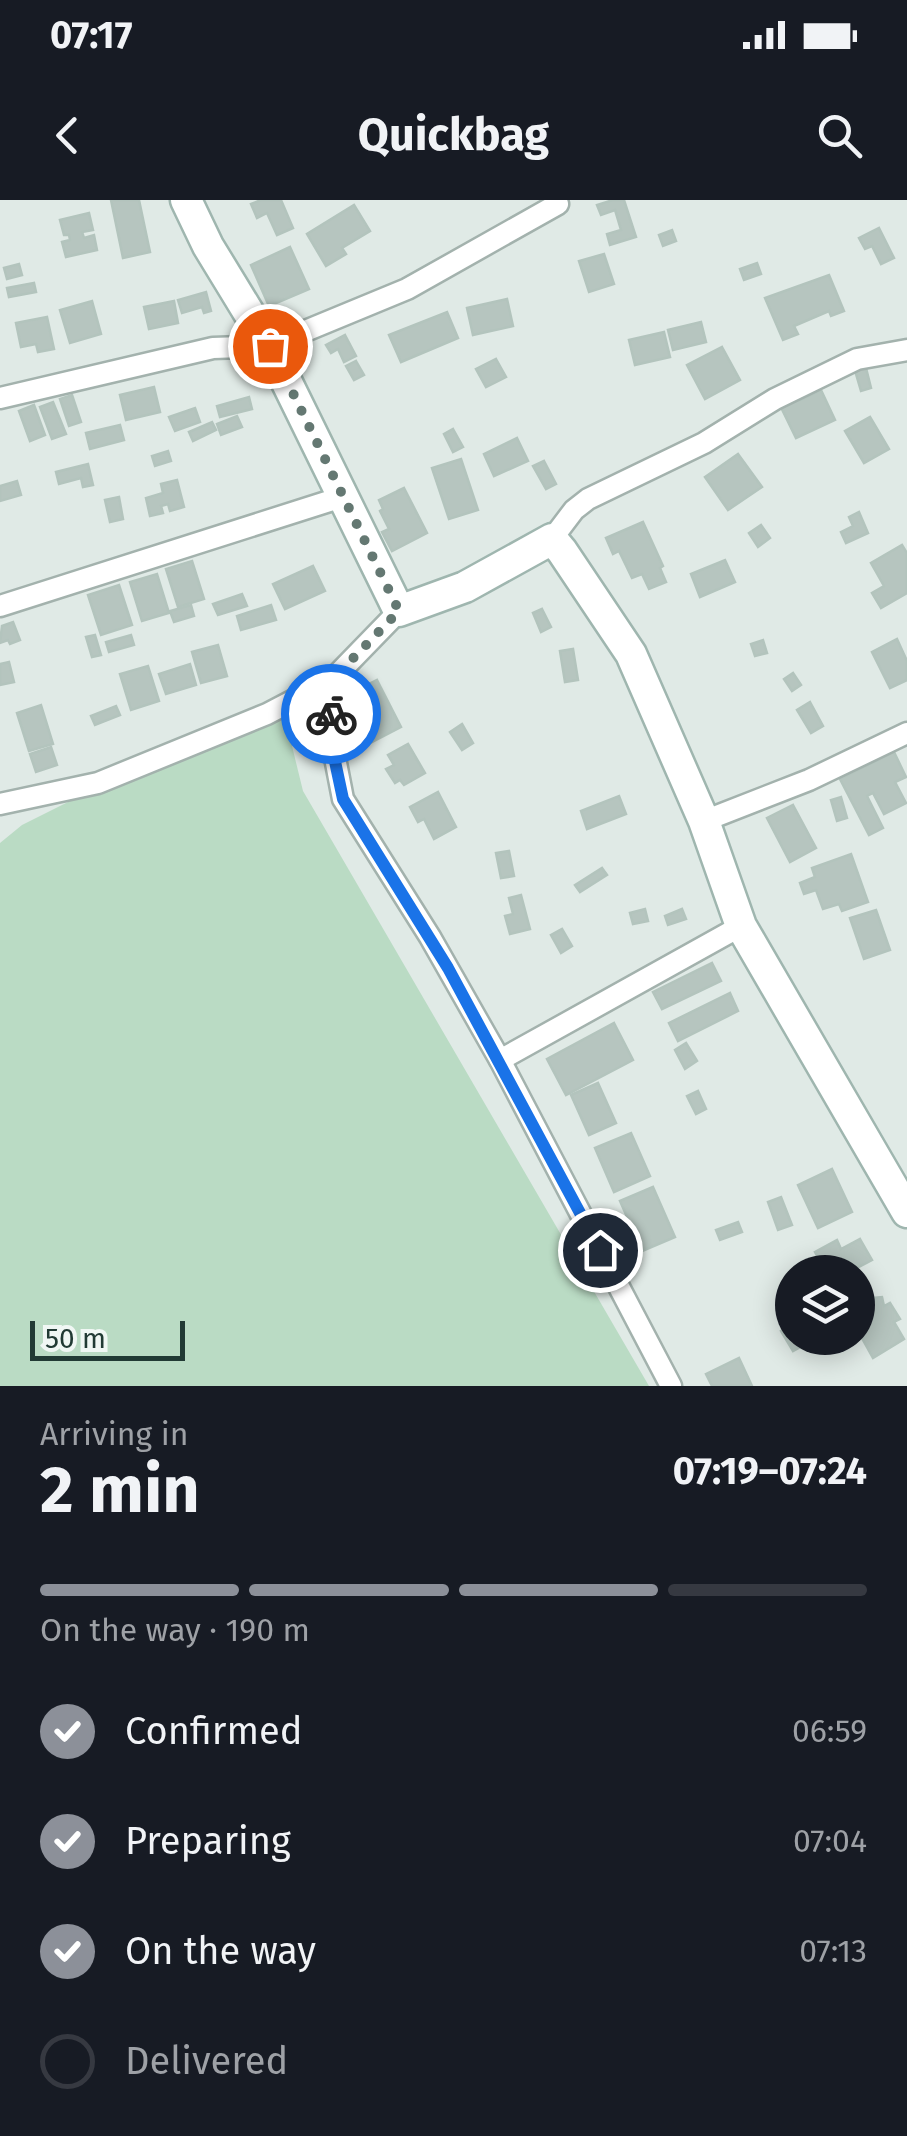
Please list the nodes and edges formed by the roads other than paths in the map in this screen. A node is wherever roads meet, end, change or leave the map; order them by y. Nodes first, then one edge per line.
1 (186, 200) edge
2 (558, 204) dead end
3 (270, 346) junction
4 (907, 350) edge
5 (0, 398) edge
6 (342, 497) junction
7 (552, 539) junction
8 (0, 606) edge
9 (399, 611) junction
10 (332, 680) junction
11 (907, 733) edge
12 (0, 804) edge
13 (704, 820) junction
14 (741, 926) junction
15 (500, 1060) junction
16 (907, 1212) edge
17 (671, 1386) edge

1 - 3 main road
2 - 3 street
3 - 5 street
3 - 6 main road
4 - 7 street
6 - 8 street
6 - 9 main road
7 - 9 main road
7 - 13 main road
9 - 10 street
10 - 12 street
10 - 15 street
11 - 13 street
13 - 14 main road
14 - 15 street
14 - 16 main road
15 - 17 street

